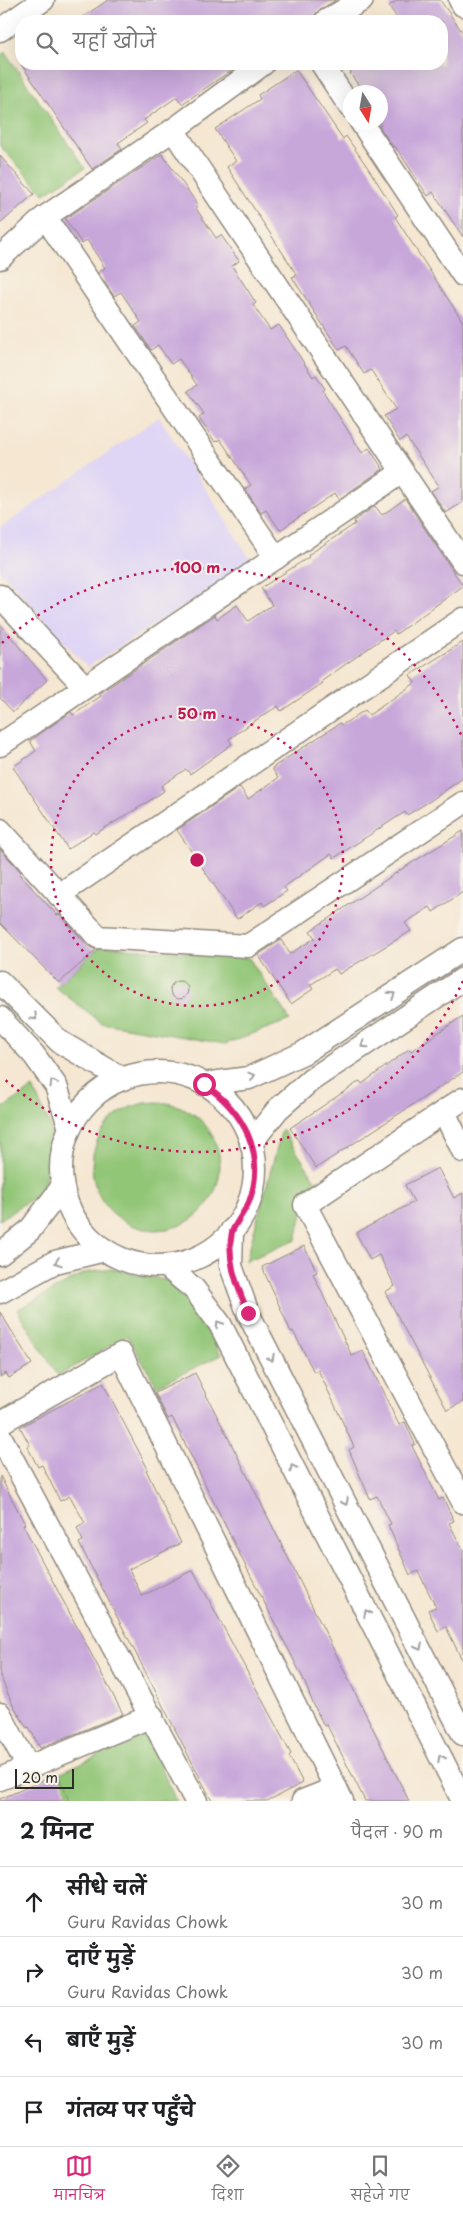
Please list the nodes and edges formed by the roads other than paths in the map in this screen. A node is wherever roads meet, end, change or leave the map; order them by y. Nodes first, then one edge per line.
1 (43, 0) edge
2 (362, 0) edge
3 (460, 0) edge
4 (463, 5) edge
5 (22, 15) edge
6 (336, 15) edge
7 (15, 20) edge
8 (0, 30) edge
9 (255, 70) edge
10 (326, 70) edge
11 (343, 96) edge
12 (173, 130) junction
13 (366, 130) edge
14 (45, 217) junction
15 (0, 258) edge
16 (463, 275) edge
17 (402, 472) junction
18 (276, 558) junction
19 (463, 562) edge
20 (0, 596) edge
21 (463, 620) edge
22 (85, 687) junction
23 (0, 745) edge
24 (463, 803) edge
25 (0, 830) edge
26 (59, 895) junction
27 (463, 949) edge
28 (463, 980) edge
29 (0, 982) edge
30 (0, 1018) edge
31 (123, 1079) junction
32 (204, 1084) junction
33 (463, 1099) edge
34 (444, 1112) junction
35 (70, 1128) junction
36 (251, 1144) junction
37 (463, 1151) edge
38 (62, 1188) junction
39 (232, 1230) junction
40 (105, 1250) junction
41 (0, 1254) edge
42 (166, 1266) junction
43 (0, 1292) edge
44 (0, 1423) edge
45 (0, 1436) edge
46 (463, 1502) edge
47 (0, 1714) edge
48 (152, 1716) junction
49 (463, 1734) edge
50 (28, 1767) junction
51 (0, 1778) edge
52 (339, 1795) edge
53 (196, 1801) edge
54 (303, 1801) edge
55 (463, 1801) edge

1 - 5 street
2 - 6 street
3 - 4 street
7 - 8 street
9 - 12 street
10 - 11 street
12 - 14 street
12 - 17 street
13 - 16 street
14 - 15 street
14 - 18 street
17 - 18 street
17 - 19 street
18 - 22 street
20 - 22 street
21 - 26 street
22 - 23 street
24 - 26 street
25 - 26 street
32 -> 27 street
28 -> 36 street
29 -> 31 street
35 -> 30 street
31 - 32 street
31 - 35 street
32 - 36 street
33 - 34 street
34 - 37 street
34 - 46 street
35 - 38 street
36 - 39 street
38 - 40 street
38 - 41 street
39 - 42 street
39 -> 49 street
40 - 42 street
40 -> 43 street
55 -> 42 street
44 - 52 street
45 - 48 street
47 - 50 street
48 - 50 street
48 - 53 street
50 - 51 street
52 - 54 street

